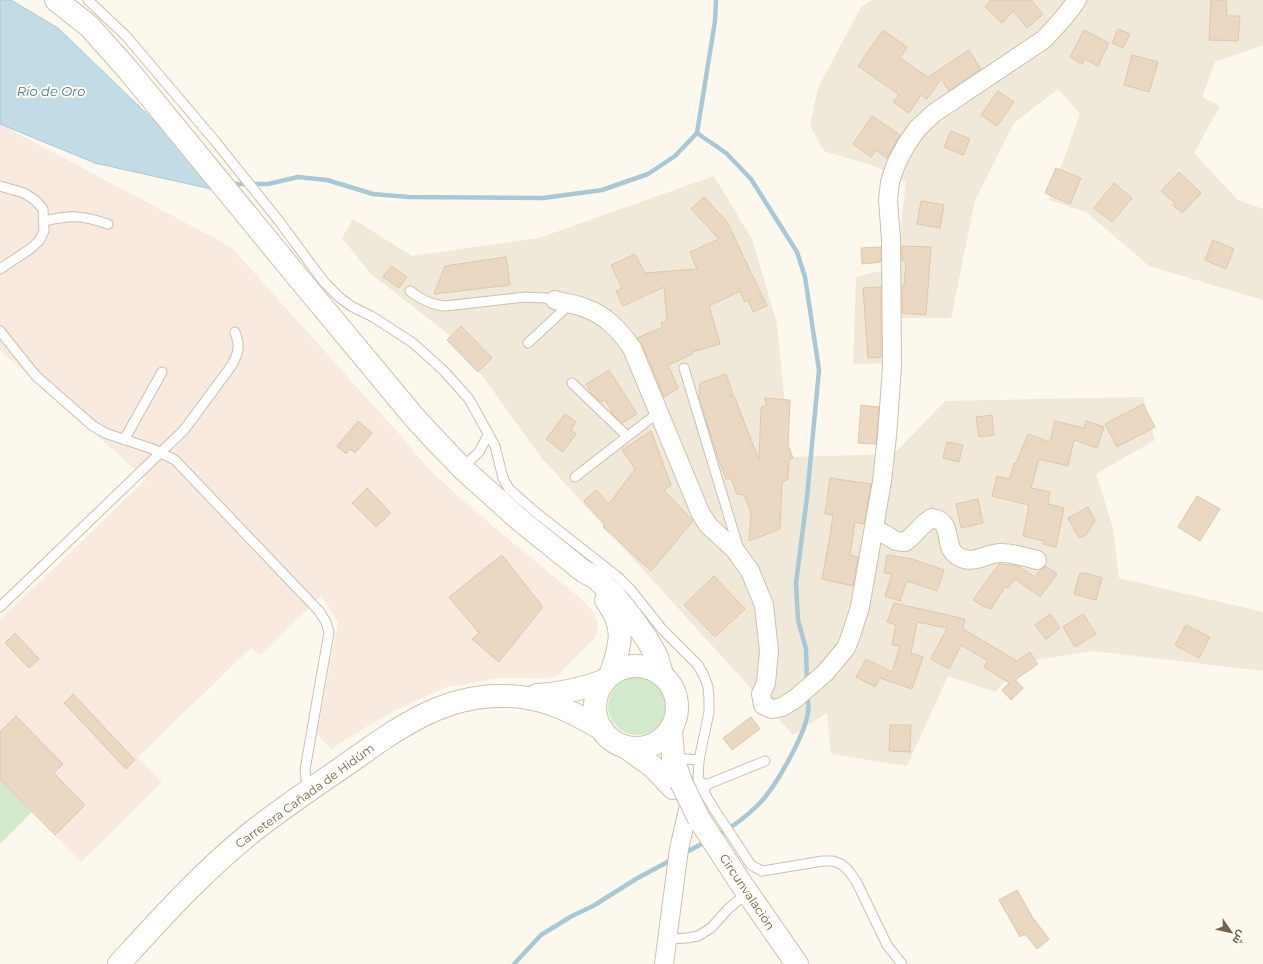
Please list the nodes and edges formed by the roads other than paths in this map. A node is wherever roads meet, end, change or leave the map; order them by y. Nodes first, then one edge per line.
1 (56, 0) edge
2 (88, 0) edge
3 (1077, 0) edge
4 (0, 186) edge
5 (44, 221) junction
6 (108, 224) dead end
7 (0, 269) edge
8 (410, 291) dead end
9 (562, 302) junction
10 (0, 331) edge
11 (235, 332) dead end
12 (528, 344) dead end
13 (684, 368) dead end
14 (162, 372) dead end
15 (572, 383) dead end
16 (659, 412) junction
17 (488, 435) junction
18 (627, 436) junction
19 (124, 440) junction
20 (162, 453) junction
21 (462, 468) junction
22 (574, 477) dead end
23 (874, 528) junction
24 (742, 560) junction
25 (1037, 560) dead end
26 (583, 571) junction
27 (0, 607) edge
28 (662, 675) junction
29 (608, 677) junction
30 (528, 697) junction
31 (671, 728) junction
32 (602, 729) junction
33 (624, 746) junction
34 (673, 758) junction
35 (699, 760) junction
36 (765, 761) dead end
37 (685, 785) junction
38 (312, 789) junction
39 (707, 814) junction
40 (745, 888) junction
41 (667, 939) junction
42 (119, 964) edge
43 (664, 964) edge
44 (797, 964) edge
45 (902, 964) edge

1 - 21 main road
2 - 17 lane
3 - 23 street
4 - 5 lane
5 - 6 lane
5 - 7 lane
8 - 9 lane
9 - 12 lane
9 - 16 street
10 - 19 lane
11 - 20 lane
13 - 24 lane
14 - 19 lane
15 - 18 lane
16 - 18 lane
16 - 24 street
17 - 21 lane
17 - 35 lane
18 - 22 lane
19 - 20 lane
20 - 27 lane
20 - 38 lane
21 - 26 main road
23 - 24 street
23 - 25 street
26 - 28 main road
26 - 29 main road
28 - 29 main road
28 - 31 main road
29 - 30 main road
29 - 32 main road
30 - 32 main road
30 - 38 main road, Carretera Cañada de Hidúm
31 - 33 main road
31 - 34 main road
32 - 33 main road
33 - 37 main road
34 - 35 lane
34 - 37 main road
35 - 37 lane
36 - 37 lane
37 - 39 main road, Circunvalación, bridge
37 - 41 street
38 - 42 main road, Carretera Cañada de Hidúm
39 - 40 main road, Circunvalación
39 - 45 lane
40 - 41 lane
40 - 44 main road, Circunvalación
41 - 43 street

